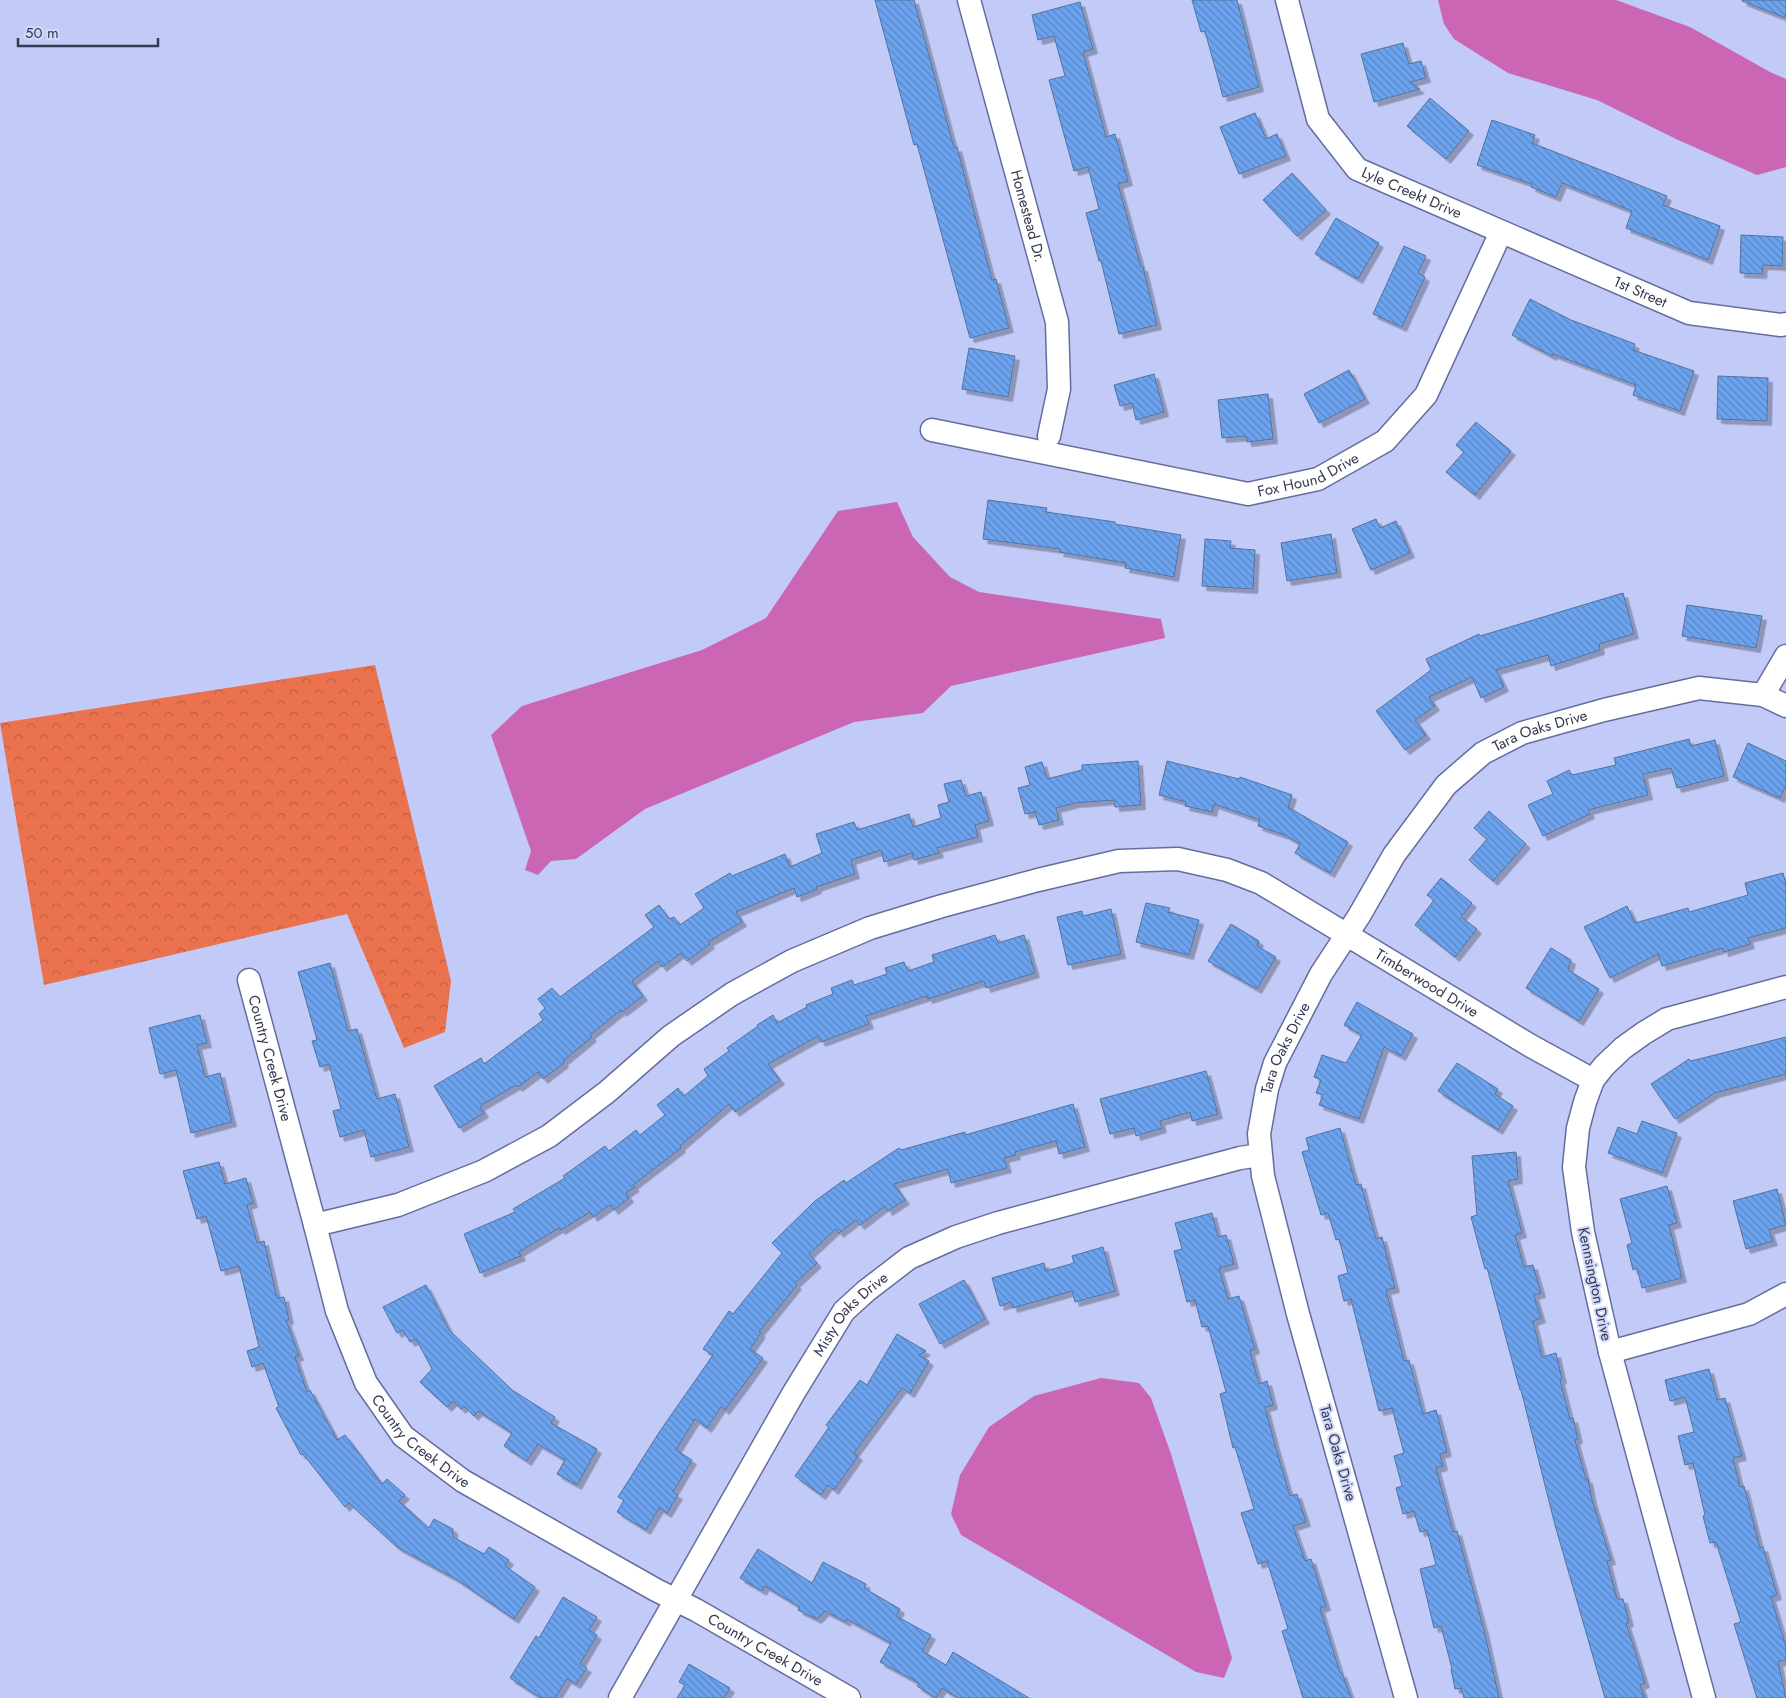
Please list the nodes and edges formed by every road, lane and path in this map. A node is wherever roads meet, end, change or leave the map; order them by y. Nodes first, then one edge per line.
1 (969, 0) edge
2 (1287, 0) edge
3 (1501, 232) junction
4 (1786, 324) edge
5 (932, 430) dead end
6 (1049, 436) dead end
7 (1786, 656) edge
8 (1763, 694) junction
9 (1786, 706) edge
10 (1346, 936) junction
11 (249, 980) dead end
12 (1786, 986) edge
13 (1593, 1080) junction
14 (1260, 1155) junction
15 (316, 1225) junction
16 (1786, 1294) edge
17 (1610, 1352) junction
18 (675, 1600) junction
19 (620, 1698) edge
20 (849, 1698) edge
21 (1406, 1698) edge
22 (1704, 1698) edge

1 - 6 street, Homestead Dr.
2 - 3 street, Lyle Creekt Drive
3 - 4 street, 1st Street
3 - 5 street, Fox Hound Drive
7 - 8 street
8 - 9 street, Tara Oaks Drive
8 - 10 street, Tara Oaks Drive
10 - 13 street, Timberwood Drive
10 - 14 street, Tara Oaks Drive
10 - 15 street, Timberwood Drive
11 - 15 street, Country Creek Drive
12 - 13 street, Kennsington Drive
13 - 17 street, Kennsington Drive
14 - 18 street, Misty Oaks Drive
14 - 21 street, Tara Oaks Drive
15 - 18 street, Country Creek Drive
16 - 17 street
17 - 22 street, Kennsington Drive
18 - 19 street, Misty Oaks Drive
18 - 20 street, Country Creek Drive

